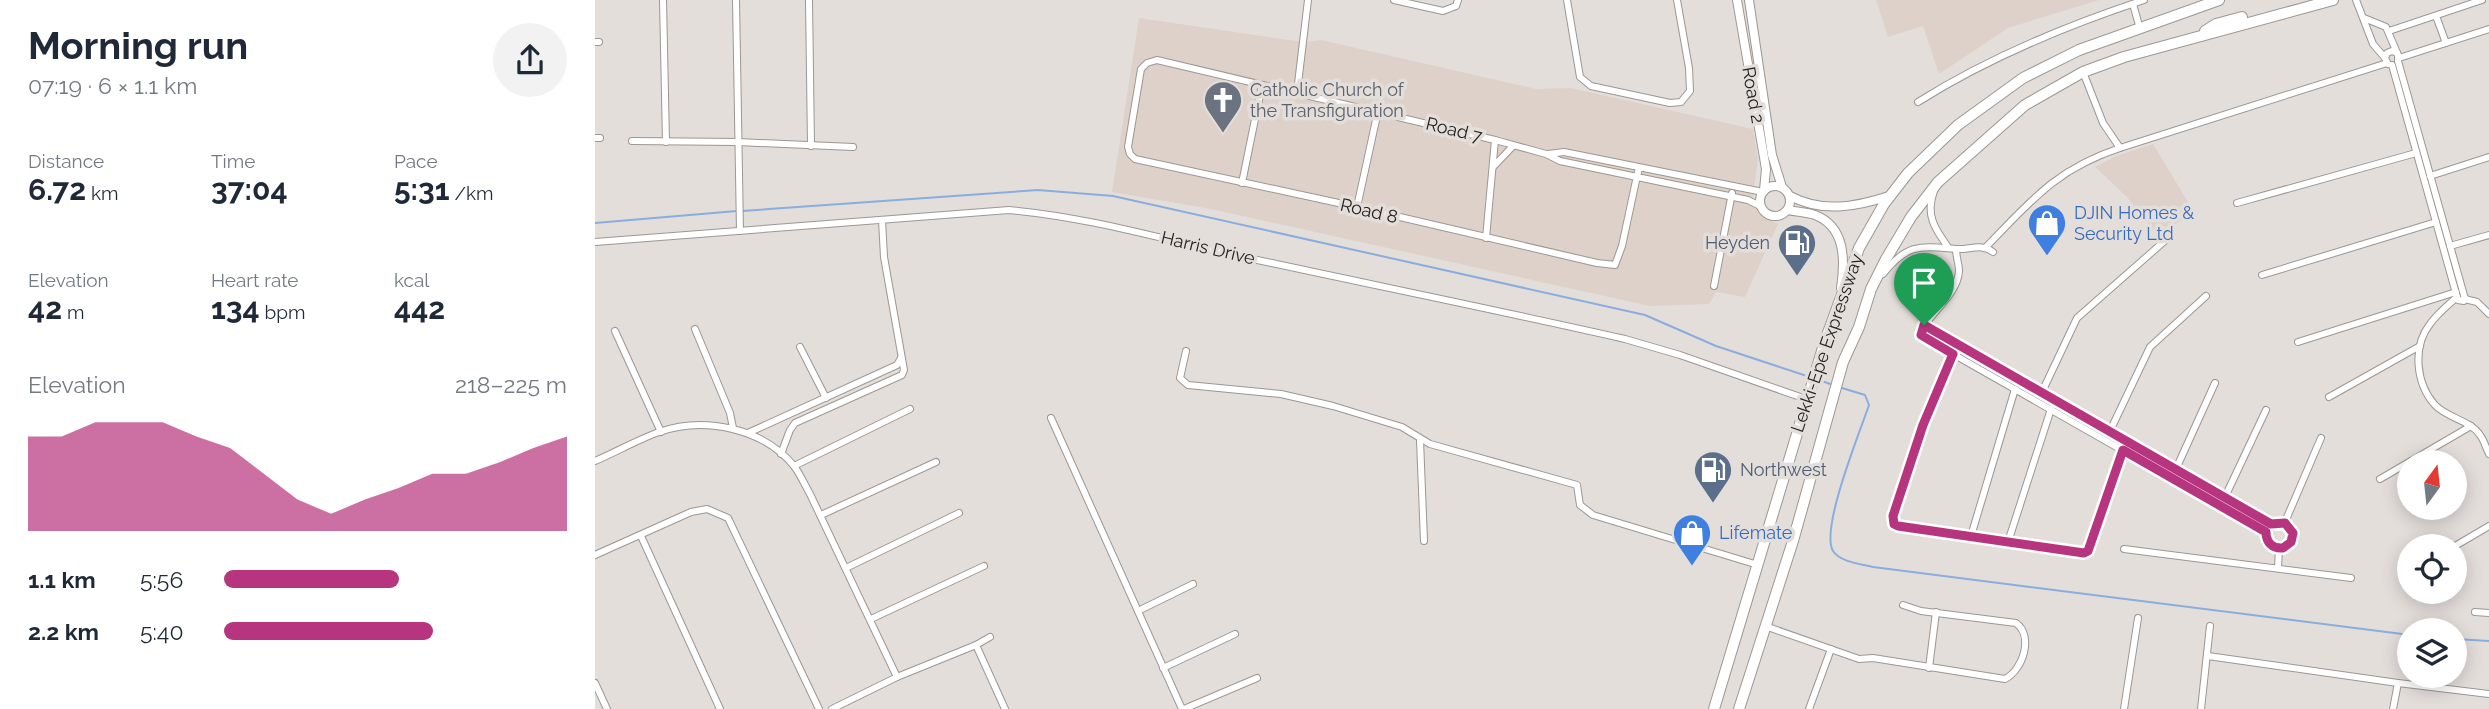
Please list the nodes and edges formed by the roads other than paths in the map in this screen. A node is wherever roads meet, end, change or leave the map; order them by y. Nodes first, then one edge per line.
1 (663, 0) edge
2 (736, 0) edge
3 (809, 0) edge
4 (1308, 0) edge
5 (1394, 0) edge
6 (1458, 0) edge
7 (1567, 0) edge
8 (1677, 0) edge
9 (1737, 0) edge
10 (1749, 0) edge
11 (2144, 0) edge
12 (2219, 0) edge
13 (2309, 0) edge
14 (2333, 0) edge
15 (2356, 0) edge
16 (2482, 0) edge
17 (2133, 4) junction
18 (2436, 16) junction
19 (2364, 18) junction
20 (2140, 29) junction
21 (2489, 29) edge
22 (2389, 31) junction
23 (2197, 37) junction
24 (2446, 43) junction
25 (1157, 60) joint
26 (2393, 60) junction
27 (2083, 72) junction
28 (1262, 85) junction
29 (1297, 92) junction
30 (1918, 102) dead end
31 (1378, 111) junction
32 (1495, 140) junction
33 (632, 141) dead end
34 (666, 142) junction
35 (738, 142) junction
36 (811, 146) junction
37 (1513, 146) junction
38 (853, 147) dead end
39 (2120, 148) junction
40 (2416, 153) junction
41 (1546, 154) junction
42 (2489, 157) edge
43 (1607, 161) junction
44 (1493, 167) junction
45 (1639, 168) junction
46 (1605, 169) junction
47 (1637, 176) junction
48 (2430, 176) junction
49 (1938, 182) junction
50 (1242, 183) junction
51 (1782, 187) junction
52 (1733, 188) junction
53 (1764, 191) junction
54 (1892, 195) junction
55 (1731, 196) junction
56 (1790, 196) junction
57 (2237, 203) dead end
58 (1357, 207) junction
59 (1762, 207) junction
60 (1788, 210) junction
61 (882, 220) junction
62 (2437, 222) junction
63 (740, 230) junction
64 (2489, 235) edge
65 (2168, 237) dead end
66 (1486, 238) junction
67 (595, 242) edge
68 (2450, 246) junction
69 (1948, 247) junction
70 (1986, 247) junction
71 (1956, 249) junction
72 (1993, 252) dead end
73 (2262, 275) dead end
74 (1714, 286) dead end
75 (1871, 289) junction
76 (2206, 296) dead end
77 (2459, 296) junction
78 (1840, 297) junction
79 (2489, 313) edge
80 (1924, 325) junction
81 (695, 329) dead end
82 (615, 331) dead end
83 (2298, 342) dead end
84 (1958, 344) junction
85 (2420, 346) junction
86 (800, 347) dead end
87 (1186, 351) dead end
88 (1953, 354) junction
89 (901, 358) junction
90 (872, 376) junction
91 (2215, 383) dead end
92 (877, 386) junction
93 (2015, 389) junction
94 (2042, 392) junction
95 (825, 397) junction
96 (2329, 397) dead end
97 (1806, 399) junction
98 (829, 407) junction
99 (910, 409) dead end
100 (2051, 409) junction
101 (2266, 410) dead end
102 (1051, 418) dead end
103 (2471, 426) junction
104 (733, 428) junction
105 (2110, 431) junction
106 (661, 432) junction
107 (748, 433) junction
108 (2321, 438) dead end
109 (1420, 440) junction
110 (2127, 441) junction
111 (2123, 450) junction
112 (781, 454) junction
113 (2489, 454) edge
114 (595, 461) edge
115 (936, 462) dead end
116 (794, 466) junction
117 (2176, 469) junction
118 (2380, 479) dead end
119 (2225, 497) junction
120 (959, 513) dead end
121 (821, 515) junction
122 (2285, 523) junction
123 (2271, 524) junction
124 (2489, 526) edge
125 (2266, 532) junction
126 (641, 536) junction
127 (1971, 536) junction
128 (2467, 539) edge
129 (1425, 541) dead end
130 (2008, 542) junction
131 (2279, 548) junction
132 (2124, 549) dead end
133 (595, 555) edge
134 (1758, 565) junction
135 (984, 566) dead end
136 (846, 568) junction
137 (2278, 568) junction
138 (2351, 578) dead end
139 (1193, 584) dead end
140 (1903, 605) dead end
141 (1138, 611) junction
142 (1936, 612) junction
143 (2475, 612) dead end
144 (2489, 613) edge
145 (2138, 618) dead end
146 (871, 619) junction
147 (1765, 625) junction
148 (2210, 626) dead end
149 (1235, 634) dead end
150 (990, 637) dead end
151 (976, 645) junction
152 (1831, 649) junction
153 (2208, 656) junction
154 (1163, 668) junction
155 (1929, 668) junction
156 (897, 677) junction
157 (1257, 678) dead end
158 (595, 683) edge
159 (2397, 683) edge
160 (2397, 688) edge
161 (2439, 688) edge
162 (2489, 694) edge
163 (607, 709) edge
164 (720, 709) edge
165 (819, 709) edge
166 (832, 709) edge
167 (1005, 709) edge
168 (1183, 709) edge
169 (1714, 709) edge
170 (1739, 709) edge
171 (1809, 709) edge
172 (2124, 709) edge
173 (2201, 709) edge
174 (2393, 709) edge

1 - 34 street
2 - 35 street
3 - 36 street
4 - 29 street
5 - 6 street
7 - 8 street
9 - 53 street, Road 2
10 - 51 street, Road 2
11 - 17 street
12 - 20 highway, Lekki-Epe Expressway
13 - 23 highway
14 - 23 highway, Lekki-Epe Expressway
15 - 19 street
16 - 18 street
17 - 20 street
17 - 30 street
18 - 22 street
18 - 24 street
19 - 22 street
19 - 26 street
20 - 54 highway, Lekki-Epe Expressway
21 - 24 street
22 - 26 street
23 - 27 highway, Lekki-Epe Expressway
24 - 26 street
25 - 28 street, Road 7
25 - 50 street, Road 8
26 - 39 street
26 - 40 street
26 - 48 street
27 - 39 street
27 - 49 highway, Lekki-Epe Expressway
28 - 29 street, Road 7
28 - 50 street
29 - 31 street, Road 7
31 - 32 street, Road 7
31 - 58 street
32 - 37 street, Road 7
32 - 44 street
33 - 34 street
34 - 35 street
35 - 36 street
35 - 63 street
36 - 38 street
37 - 41 street, Road 7
37 - 44 street
39 - 70 street
40 - 57 street
40 - 62 street
41 - 43 street, Road 7
41 - 46 street, Road 7
42 - 48 street
43 - 45 street, Road 7
43 - 46 street
44 - 66 street
45 - 47 street, Road 8
45 - 52 street, Road 7
46 - 47 street, Road 7
47 - 55 street, Road 7
47 - 66 street, Road 8
48 - 68 street
49 - 69 street
49 - 75 highway, Lekki-Epe Expressway
50 - 58 street, Road 8
51 - 53 street
51 - 56 street
52 - 53 street, Road 7
52 - 55 street
53 - 59 street
54 - 56 street
54 - 78 highway, Lekki-Epe Expressway
55 - 59 street, Road 7
55 - 74 street
56 - 60 street
58 - 66 street, Road 8
59 - 60 street
60 - 78 street
61 - 63 street, Harris Drive
61 - 89 street
61 - 97 street, Harris Drive
62 - 73 street
62 - 77 street
63 - 67 street, Harris Drive
64 - 68 street
65 - 94 street
68 - 77 street
69 - 71 street
69 - 75 street
70 - 71 street
70 - 72 street
71 - 80 street
75 - 147 highway, Lekki-Epe Expressway
76 - 105 street
77 - 79 street
77 - 83 street
77 - 85 street
78 - 97 highway, Lekki-Epe Expressway
80 - 84 street
80 - 88 street
81 - 104 street
82 - 106 street
84 - 88 street
84 - 94 street
85 - 96 street
85 - 103 street
86 - 95 street
87 - 109 street
88 - 93 street
88 - 127 street
89 - 90 street
89 - 92 street
90 - 92 street
90 - 95 street
91 - 117 street
92 - 98 street
93 - 100 street
93 - 127 street
94 - 105 street
95 - 98 street
95 - 107 street
97 - 134 highway, Lekki-Epe Expressway
98 - 112 street
99 - 116 street
100 - 111 street
100 - 130 street
101 - 119 street
102 - 141 street
103 - 113 street
103 - 118 street
104 - 106 street
104 - 107 street
105 - 110 street
106 - 114 street
107 - 112 street
108 - 122 street
109 - 129 street
109 - 134 street
110 - 111 street
110 - 117 street
111 - 125 street
111 - 130 street
112 - 116 street
115 - 121 street
116 - 121 street
117 - 119 street
119 - 123 street
120 - 136 street
121 - 136 street
122 - 123 street
122 - 131 street
123 - 125 street
124 - 128 street
125 - 131 street
126 - 133 street
126 - 164 street
126 - 165 street
127 - 130 street
131 - 137 street
132 - 137 street
134 - 169 highway, Lekki-Epe Expressway
135 - 146 street
136 - 146 street
137 - 138 street
139 - 141 street
140 - 142 street
141 - 154 street
142 - 155 street
142 - 155 street
143 - 144 street
145 - 172 street
146 - 156 street
147 - 152 street
147 - 170 highway, Lekki-Epe Expressway
148 - 153 street
149 - 154 street
150 - 151 street
151 - 156 street
151 - 167 street
152 - 155 street
152 - 171 street
153 - 159 street
153 - 173 street
154 - 168 street
156 - 166 street
157 - 168 street
158 - 163 street
160 - 174 street
161 - 162 street

